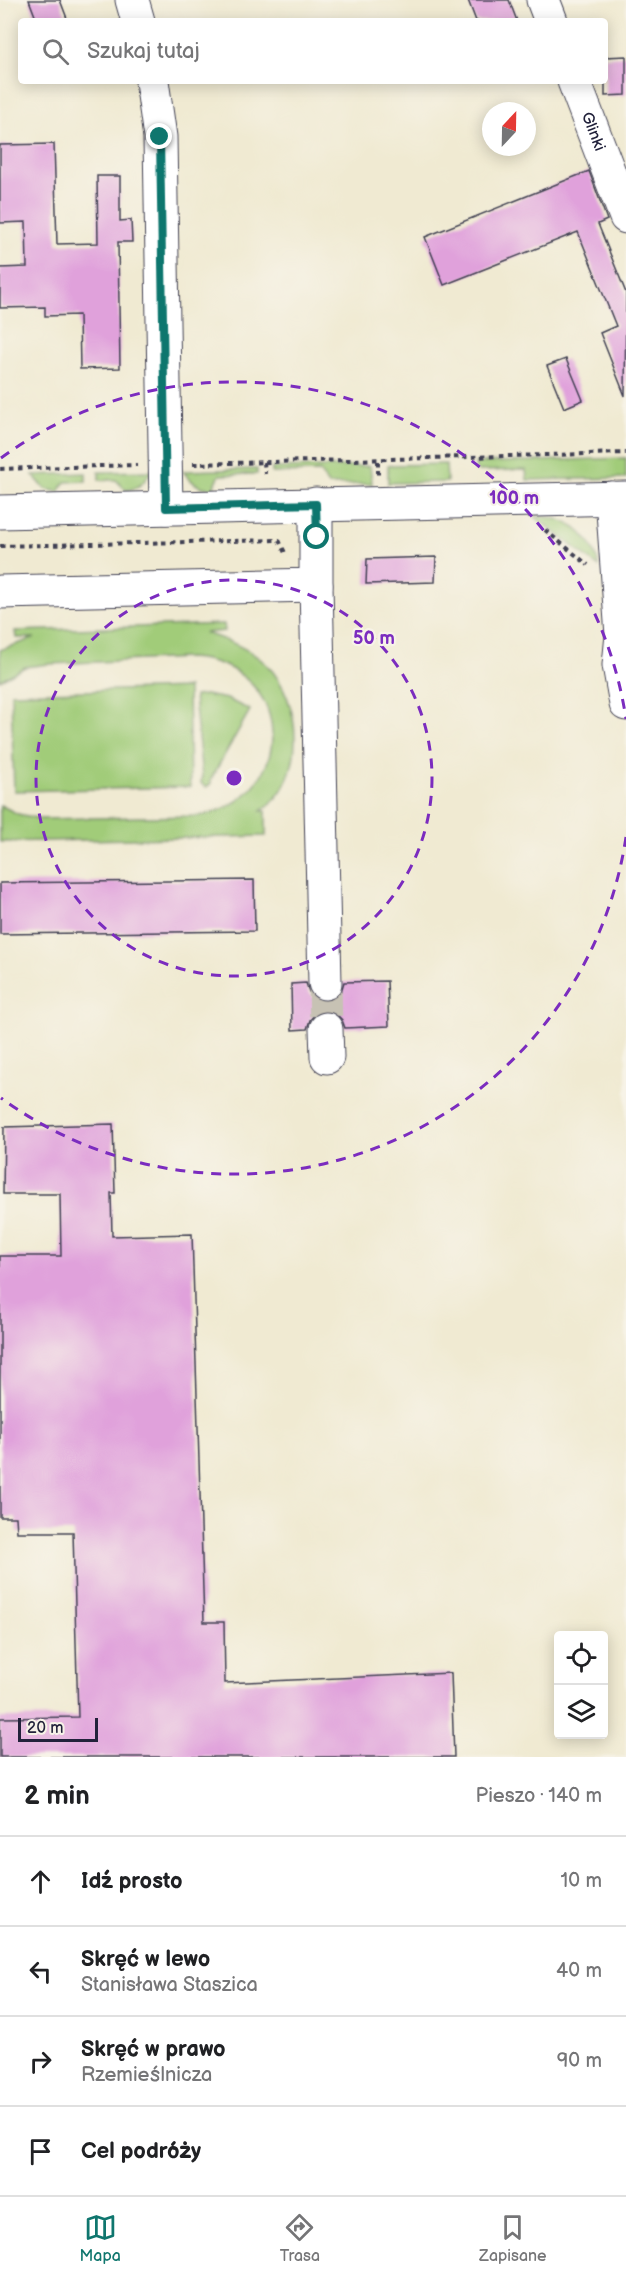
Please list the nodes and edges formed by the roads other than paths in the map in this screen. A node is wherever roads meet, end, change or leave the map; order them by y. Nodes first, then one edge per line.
1 (132, 0) edge
2 (543, 0) edge
3 (137, 18) edge
4 (550, 18) edge
5 (152, 84) edge
6 (575, 84) edge
7 (626, 217) edge
8 (619, 498) edge
9 (316, 504) junction
10 (166, 508) junction
11 (0, 512) edge
12 (316, 585) junction
13 (0, 592) edge
14 (624, 637) edge
15 (626, 704) edge
16 (325, 983) tunnel mouth

1 - 3 street
2 - 4 street
5 - 10 street
6 - 7 street, Glinki
8 - 9 street
8 - 14 street
9 - 10 street
9 - 12 street
10 - 11 street
12 - 13 street
12 - 16 street
14 - 15 street

